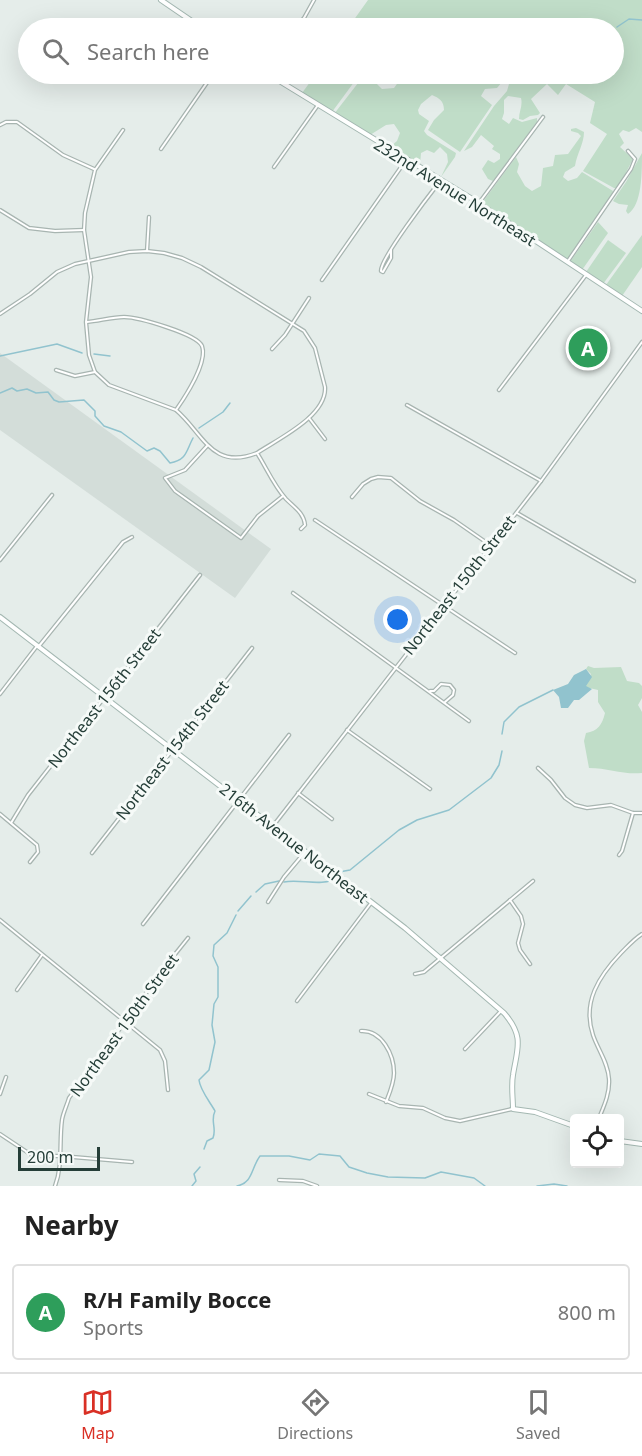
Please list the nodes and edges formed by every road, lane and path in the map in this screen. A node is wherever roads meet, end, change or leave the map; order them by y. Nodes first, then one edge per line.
1 (161, 0) edge
2 (314, 0) edge
3 (187, 18) edge
4 (304, 18) edge
5 (206, 84) edge
6 (286, 84) edge
7 (318, 105) junction
8 (543, 117) dead end
9 (0, 125) edge
10 (123, 130) dead end
11 (161, 148) dead end
12 (628, 151) dead end
13 (406, 160) junction
14 (274, 167) dead end
15 (95, 170) junction
16 (441, 180) junction
17 (479, 203) junction
18 (0, 210) edge
19 (149, 217) dead end
20 (84, 230) junction
21 (391, 250) junction
22 (147, 251) junction
23 (88, 260) junction
24 (567, 263) junction
25 (586, 275) junction
26 (322, 280) dead end
27 (309, 298) dead end
28 (642, 311) edge
29 (0, 314) edge
30 (86, 322) junction
31 (292, 323) junction
32 (642, 342) edge
33 (272, 349) dead end
34 (56, 370) dead end
35 (95, 372) junction
36 (499, 390) dead end
37 (407, 405) dead end
38 (176, 410) junction
39 (309, 418) junction
40 (326, 439) dead end
41 (207, 446) junction
42 (257, 453) junction
43 (541, 481) junction
44 (52, 495) dead end
45 (283, 496) junction
46 (352, 497) dead end
47 (516, 512) junction
48 (315, 520) dead end
49 (301, 529) dead end
50 (132, 537) dead end
51 (490, 545) junction
52 (0, 560) edge
53 (200, 575) dead end
54 (634, 581) dead end
55 (293, 593) dead end
56 (444, 605) junction
57 (0, 617) edge
58 (38, 646) junction
59 (252, 648) dead end
60 (515, 653) dead end
61 (396, 668) junction
62 (430, 692) junction
63 (0, 694) edge
64 (105, 698) junction
65 (445, 702) junction
66 (469, 721) dead end
67 (346, 729) junction
68 (289, 735) dead end
69 (172, 749) junction
70 (538, 768) dead end
71 (430, 789) dead end
72 (298, 793) junction
73 (239, 800) junction
74 (633, 813) junction
75 (642, 813) edge
76 (0, 814) edge
77 (332, 819) dead end
78 (11, 823) junction
79 (273, 826) junction
80 (305, 852) junction
81 (92, 853) dead end
82 (619, 855) dead end
83 (30, 862) dead end
84 (533, 882) dead end
85 (510, 900) junction
86 (268, 902) dead end
87 (371, 903) junction
88 (0, 920) edge
89 (142, 924) dead end
90 (642, 934) edge
91 (188, 938) dead end
92 (42, 955) junction
93 (440, 958) junction
94 (530, 964) dead end
95 (415, 974) dead end
96 (17, 990) dead end
97 (297, 1001) dead end
98 (501, 1011) junction
99 (125, 1023) junction
100 (361, 1031) dead end
101 (465, 1049) dead end
102 (6, 1077) dead end
103 (168, 1090) dead end
104 (0, 1094) edge
105 (369, 1094) dead end
106 (386, 1102) junction
107 (513, 1109) junction
108 (600, 1114) edge
109 (570, 1125) edge
110 (0, 1134) edge
111 (624, 1142) edge
112 (642, 1144) edge
113 (61, 1156) junction
114 (132, 1161) dead end
115 (279, 1180) dead end
116 (55, 1186) edge
117 (317, 1186) edge

1 - 3 street
2 - 4 street
5 - 11 street
6 - 7 street, 232nd Avenue Northeast
7 - 13 street, 232nd Avenue Northeast
7 - 14 street
8 - 17 street
9 - 15 street
10 - 15 street
12 - 24 street
13 - 16 street, 232nd Avenue Northeast
13 - 26 street
15 - 20 street
16 - 17 street, 232nd Avenue Northeast
16 - 21 street
17 - 24 street, 232nd Avenue Northeast
18 - 20 street
19 - 22 street
20 - 23 street
21 - 21 street
22 - 23 street
22 - 31 street
23 - 29 street
23 - 30 street
24 - 25 street, 232nd Avenue Northeast
25 - 28 street, 232nd Avenue Northeast
25 - 36 street
27 - 31 street
30 - 35 street
30 - 38 street
31 - 33 street
31 - 39 street
32 - 43 street, Northeast 150th Street
34 - 35 street
35 - 38 street
37 - 43 street
38 - 41 street
39 - 40 street
39 - 42 street
41 - 42 street
41 - 45 street
42 - 45 street
43 - 47 street, Northeast 150th Street
44 - 52 street
45 - 49 street
46 - 51 street
47 - 51 street, Northeast 150th Street
47 - 54 street
48 - 56 street
50 - 58 street
51 - 56 street, Northeast 150th Street
53 - 64 street, Northeast 156th Street
55 - 61 street
56 - 60 street
56 - 61 street, Northeast 150th Street
57 - 58 street, 216th Avenue Northeast
58 - 63 street
58 - 64 street, 216th Avenue Northeast
59 - 69 street, Northeast 154th Street
61 - 62 street
61 - 67 street, Northeast 150th Street
62 - 65 street
62 - 65 street
64 - 69 street, 216th Avenue Northeast
64 - 78 street, Northeast 156th Street
65 - 66 street
67 - 71 street
67 - 72 street, Northeast 150th Street
68 - 73 street
69 - 73 street, 216th Avenue Northeast
69 - 81 street, Northeast 154th Street
70 - 74 street
72 - 77 street
72 - 79 street, Northeast 150th Street
73 - 79 street, 216th Avenue Northeast
73 - 89 street
74 - 75 street
74 - 82 street
76 - 78 street
78 - 83 street
79 - 80 street, 216th Avenue Northeast
80 - 86 street
80 - 87 street, 216th Avenue Northeast
84 - 85 street
85 - 93 street
85 - 94 street
87 - 93 street, 216th Avenue Northeast
87 - 97 street
88 - 92 street
90 - 108 street
91 - 99 street, Northeast 150th Street
92 - 96 street
92 - 99 street
93 - 95 street
93 - 98 street, 216th Avenue Northeast
98 - 101 street
98 - 107 street, 216th Avenue Northeast
99 - 103 street
99 - 113 street, Northeast 150th Street
100 - 106 street
102 - 104 street
105 - 106 street
106 - 107 street
107 - 109 street
110 - 113 street
111 - 112 street
113 - 114 street
113 - 116 street, Northeast 150th Street
115 - 117 street

